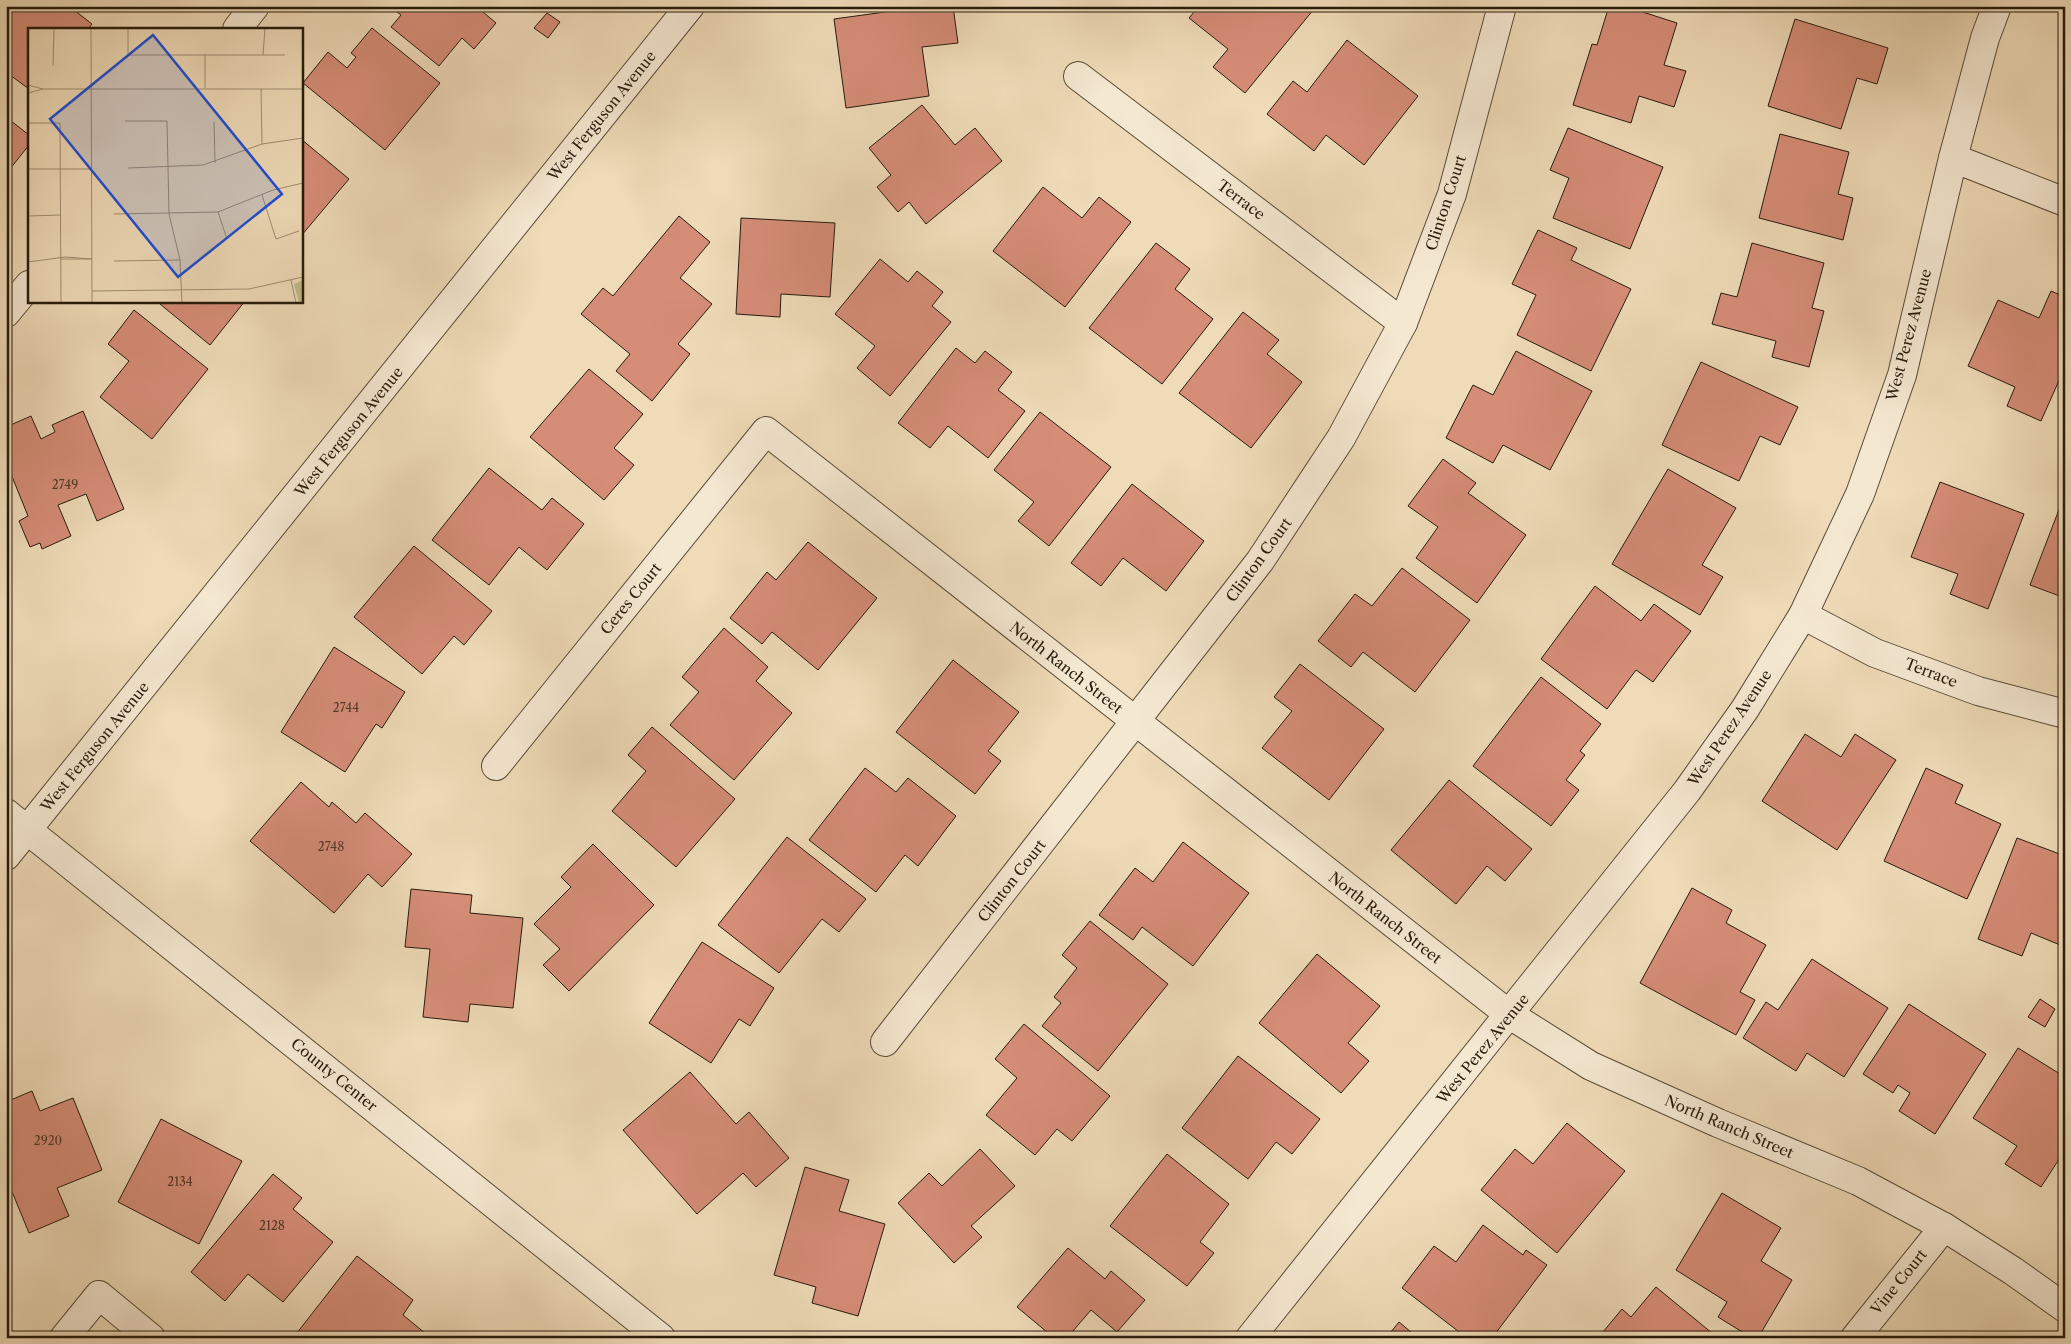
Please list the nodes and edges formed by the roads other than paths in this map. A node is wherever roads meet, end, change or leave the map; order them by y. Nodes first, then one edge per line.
1 (255, 6) edge
2 (690, 6) edge
3 (1502, 6) edge
4 (1997, 6) edge
5 (238, 28) edge
6 (1078, 76) dead end
7 (1953, 158) junction
8 (2065, 202) edge
9 (28, 286) edge
10 (6, 313) edge
11 (1403, 323) junction
12 (766, 431) joint
13 (1803, 615) junction
14 (2065, 714) edge
15 (1135, 722) junction
16 (496, 766) dead end
17 (6, 813) edge
18 (27, 830) junction
19 (6, 856) edge
20 (1510, 1015) junction
21 (885, 1042) dead end
22 (1944, 1226) junction
23 (2065, 1308) edge
24 (64, 1338) edge
25 (151, 1338) edge
26 (661, 1338) edge
27 (1250, 1338) edge
28 (1855, 1338) edge

1 - 5 street
2 - 18 street, West Ferguson Avenue
3 - 11 street, Clinton Court
4 - 7 street, West Perez Avenue
6 - 11 street, Terrace
7 - 8 street
7 - 13 street, West Perez Avenue
9 - 10 street
11 - 15 street, Clinton Court
12 - 15 street, North Ranch Street
12 - 16 street, Ceres Court
13 - 14 street, Terrace
13 - 20 street, West Perez Avenue
15 - 20 street, North Ranch Street
15 - 21 street, Clinton Court
17 - 18 street, County Center
18 - 19 street, West Ferguson Avenue
18 - 26 street, County Center
20 - 22 street, North Ranch Street
20 - 27 street, West Perez Avenue
22 - 23 street, North Ranch Street
22 - 28 street, Vine Court
24 - 25 street

